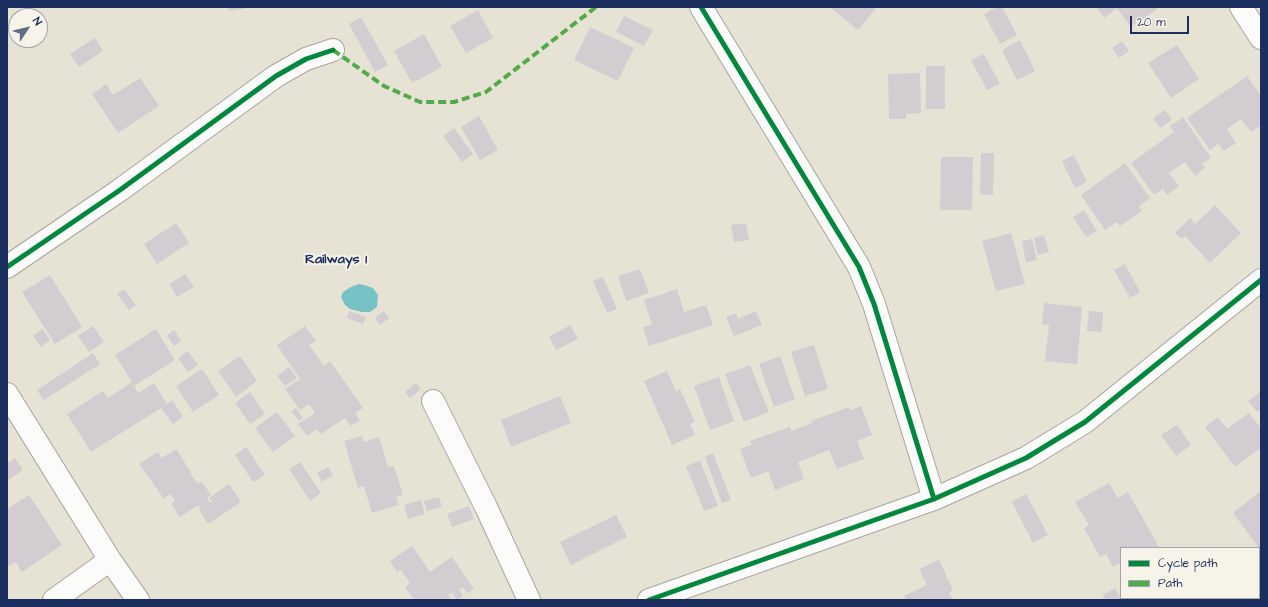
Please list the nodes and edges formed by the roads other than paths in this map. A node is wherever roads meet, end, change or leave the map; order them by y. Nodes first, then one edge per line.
1 (701, 7) edge
2 (1242, 7) edge
3 (1261, 38) edge
4 (333, 50) dead end
5 (7, 267) edge
6 (1261, 280) edge
7 (7, 394) edge
8 (433, 401) dead end
9 (934, 499) junction
10 (110, 560) junction
11 (54, 600) edge
12 (138, 600) edge
13 (529, 600) edge
14 (649, 600) edge

1 - 9 street
2 - 3 street
4 - 5 street
6 - 9 street
7 - 10 street
8 - 13 street
9 - 14 street
10 - 11 street
10 - 12 street

